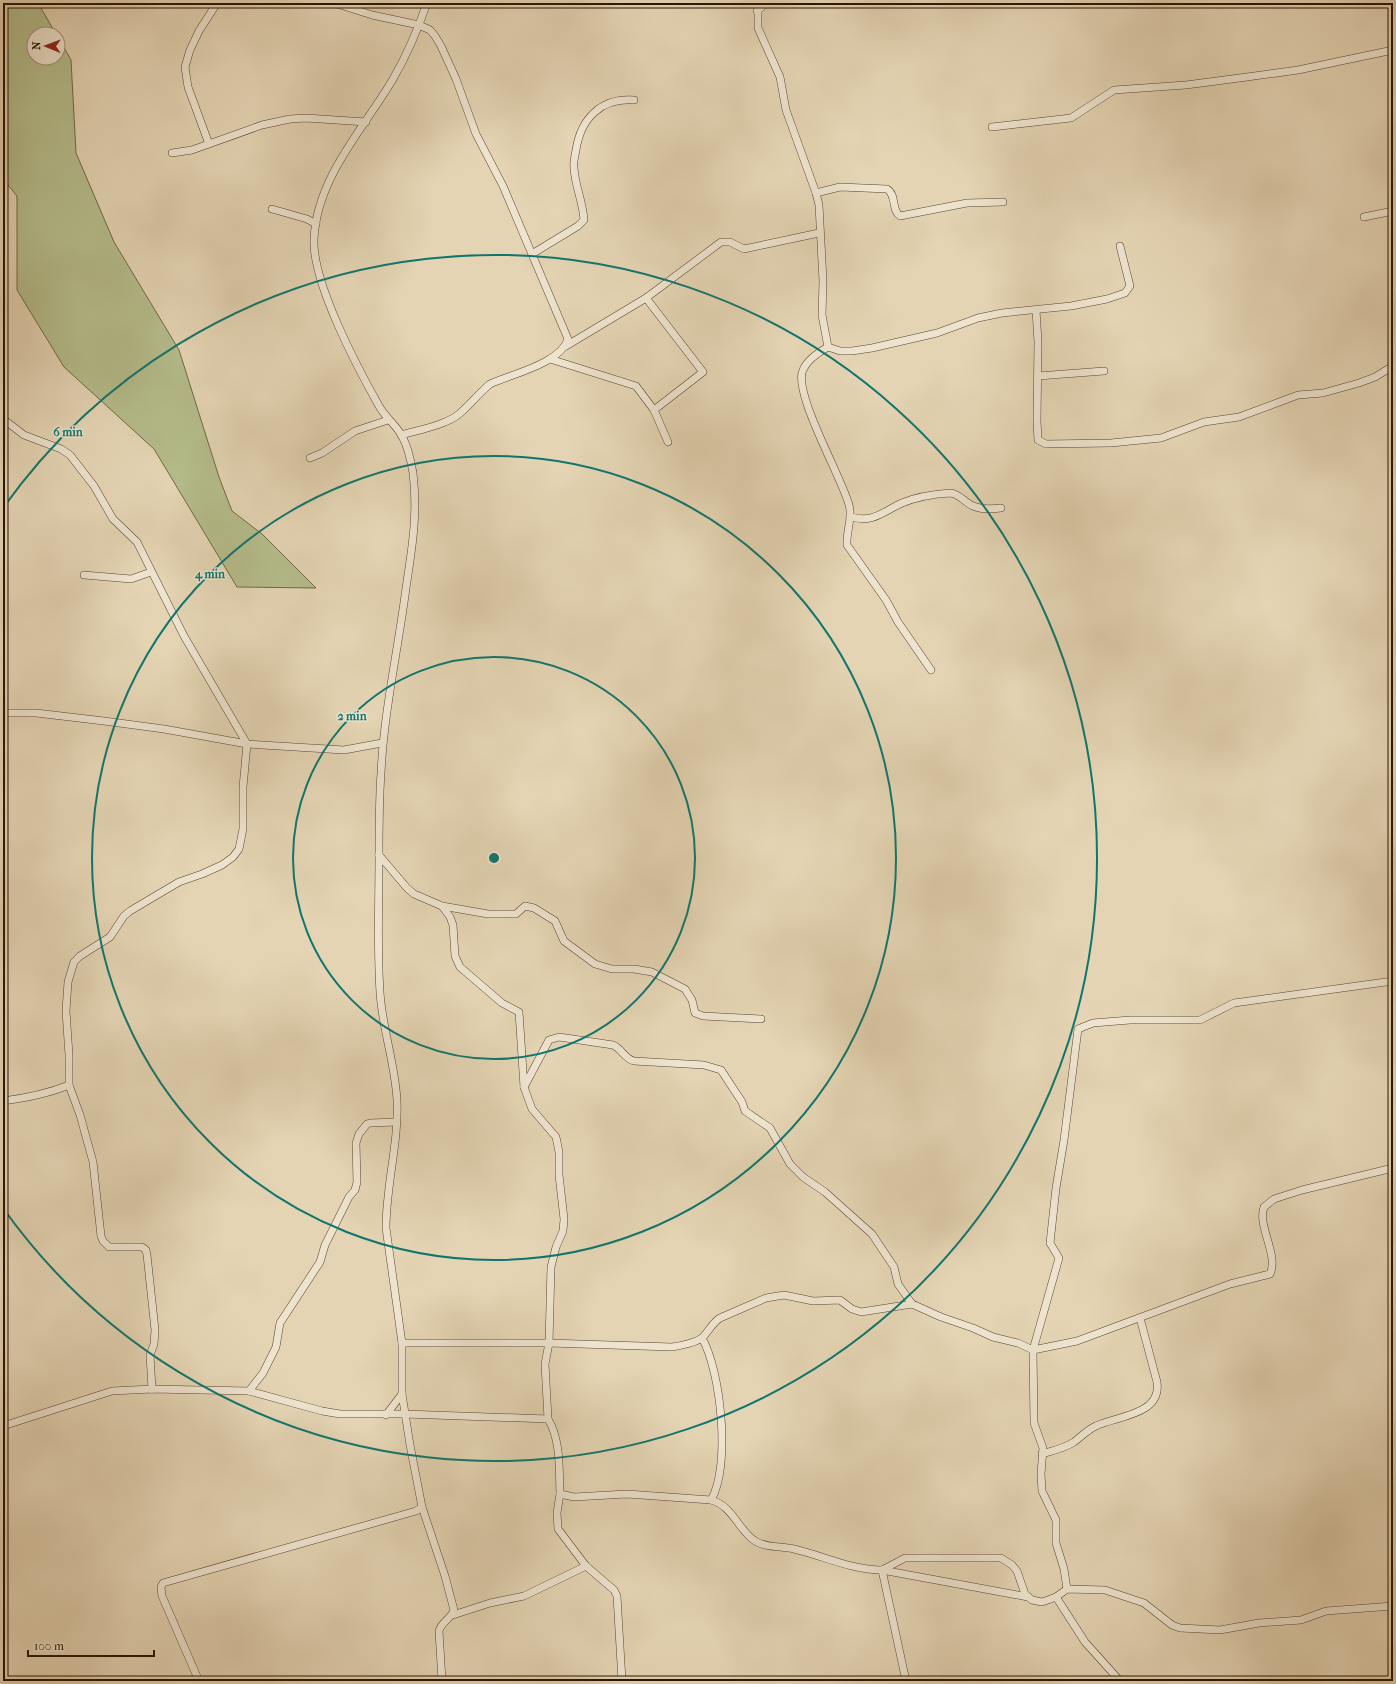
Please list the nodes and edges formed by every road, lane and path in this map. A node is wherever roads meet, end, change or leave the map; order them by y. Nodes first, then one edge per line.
1 (217, 3) edge
2 (334, 3) edge
3 (427, 3) edge
4 (758, 3) edge
5 (766, 3) edge
6 (757, 11) junction
7 (420, 25) junction
8 (1393, 50) edge
9 (634, 100) dead end
10 (366, 122) junction
11 (992, 127) dead end
12 (209, 144) junction
13 (172, 153) dead end
14 (816, 194) junction
15 (1004, 202) dead end
16 (272, 209) dead end
17 (1393, 211) edge
18 (1364, 217) dead end
19 (316, 224) junction
20 (819, 233) junction
21 (1120, 246) dead end
22 (532, 254) junction
23 (646, 298) junction
24 (1036, 310) junction
25 (566, 346) junction
26 (828, 347) junction
27 (550, 359) junction
28 (1393, 366) edge
29 (1104, 371) dead end
30 (1038, 376) junction
31 (654, 410) junction
32 (3, 419) edge
33 (388, 420) junction
34 (402, 435) junction
35 (668, 442) dead end
36 (310, 458) dead end
37 (1001, 508) dead end
38 (851, 517) junction
39 (151, 572) junction
40 (84, 575) dead end
41 (931, 670) dead end
42 (3, 713) edge
43 (382, 743) junction
44 (247, 744) junction
45 (379, 855) junction
46 (442, 906) junction
47 (1393, 981) edge
48 (761, 1019) dead end
49 (68, 1085) junction
50 (524, 1086) junction
51 (3, 1101) edge
52 (396, 1122) junction
53 (1393, 1168) edge
54 (912, 1304) junction
55 (1140, 1318) junction
56 (702, 1338) junction
57 (402, 1343) junction
58 (549, 1343) junction
59 (1033, 1350) junction
60 (152, 1389) junction
61 (249, 1391) junction
62 (402, 1394) junction
63 (386, 1414) junction
64 (405, 1414) junction
65 (548, 1419) junction
66 (3, 1426) edge
67 (1042, 1454) junction
68 (560, 1494) junction
69 (711, 1500) junction
70 (422, 1507) junction
71 (586, 1566) junction
72 (882, 1570) junction
73 (1067, 1589) junction
74 (1028, 1597) junction
75 (1056, 1597) junction
76 (1393, 1606) edge
77 (453, 1614) junction
78 (199, 1681) edge
79 (442, 1681) edge
80 (622, 1681) edge
81 (906, 1681) edge
82 (1120, 1681) edge

1 - 12 street
2 - 7 street
3 - 7 street
4 - 6 street
5 - 6 street
6 - 14 street
7 - 10 street
7 - 22 street
8 - 11 street
9 - 22 street
10 - 12 street
10 - 19 street
12 - 13 street
14 - 15 street
14 - 20 street
16 - 19 street
17 - 18 street
19 - 33 street
20 - 23 street
20 - 26 street
21 - 24 street
22 - 25 street
23 - 25 street
23 - 31 street
24 - 26 street
24 - 30 street
25 - 27 street
26 - 38 street
27 - 31 street
27 - 34 street
28 - 30 street
29 - 30 street
31 - 35 street
32 - 39 street
33 - 34 street
33 - 36 street
34 - 43 street
37 - 38 street
38 - 41 street
39 - 40 street
39 - 44 street
42 - 44 street
43 - 44 street
43 - 45 street
44 - 49 street
45 - 46 street
45 - 52 street
46 - 48 street
46 - 50 street
47 - 59 street
49 - 51 street
49 - 60 street
50 - 54 street
50 - 58 street
52 - 57 street
52 - 61 street
53 - 55 street
54 - 56 street
54 - 59 street
55 - 59 street
55 - 67 street
56 - 58 street
56 - 69 street
57 - 58 street
57 - 62 street
58 - 65 street
59 - 67 street
60 - 61 street
60 - 66 street
61 - 63 street
62 - 63 street
62 - 64 street
63 - 64 street
64 - 65 street
64 - 70 street
65 - 68 street
67 - 73 street
68 - 69 street
68 - 71 street
69 - 72 street
70 - 77 street
70 - 78 street
71 - 77 street
71 - 80 street
72 - 74 street
72 - 74 street
72 - 81 street
73 - 75 street
73 - 76 street
74 - 75 street
75 - 82 street
77 - 79 street

